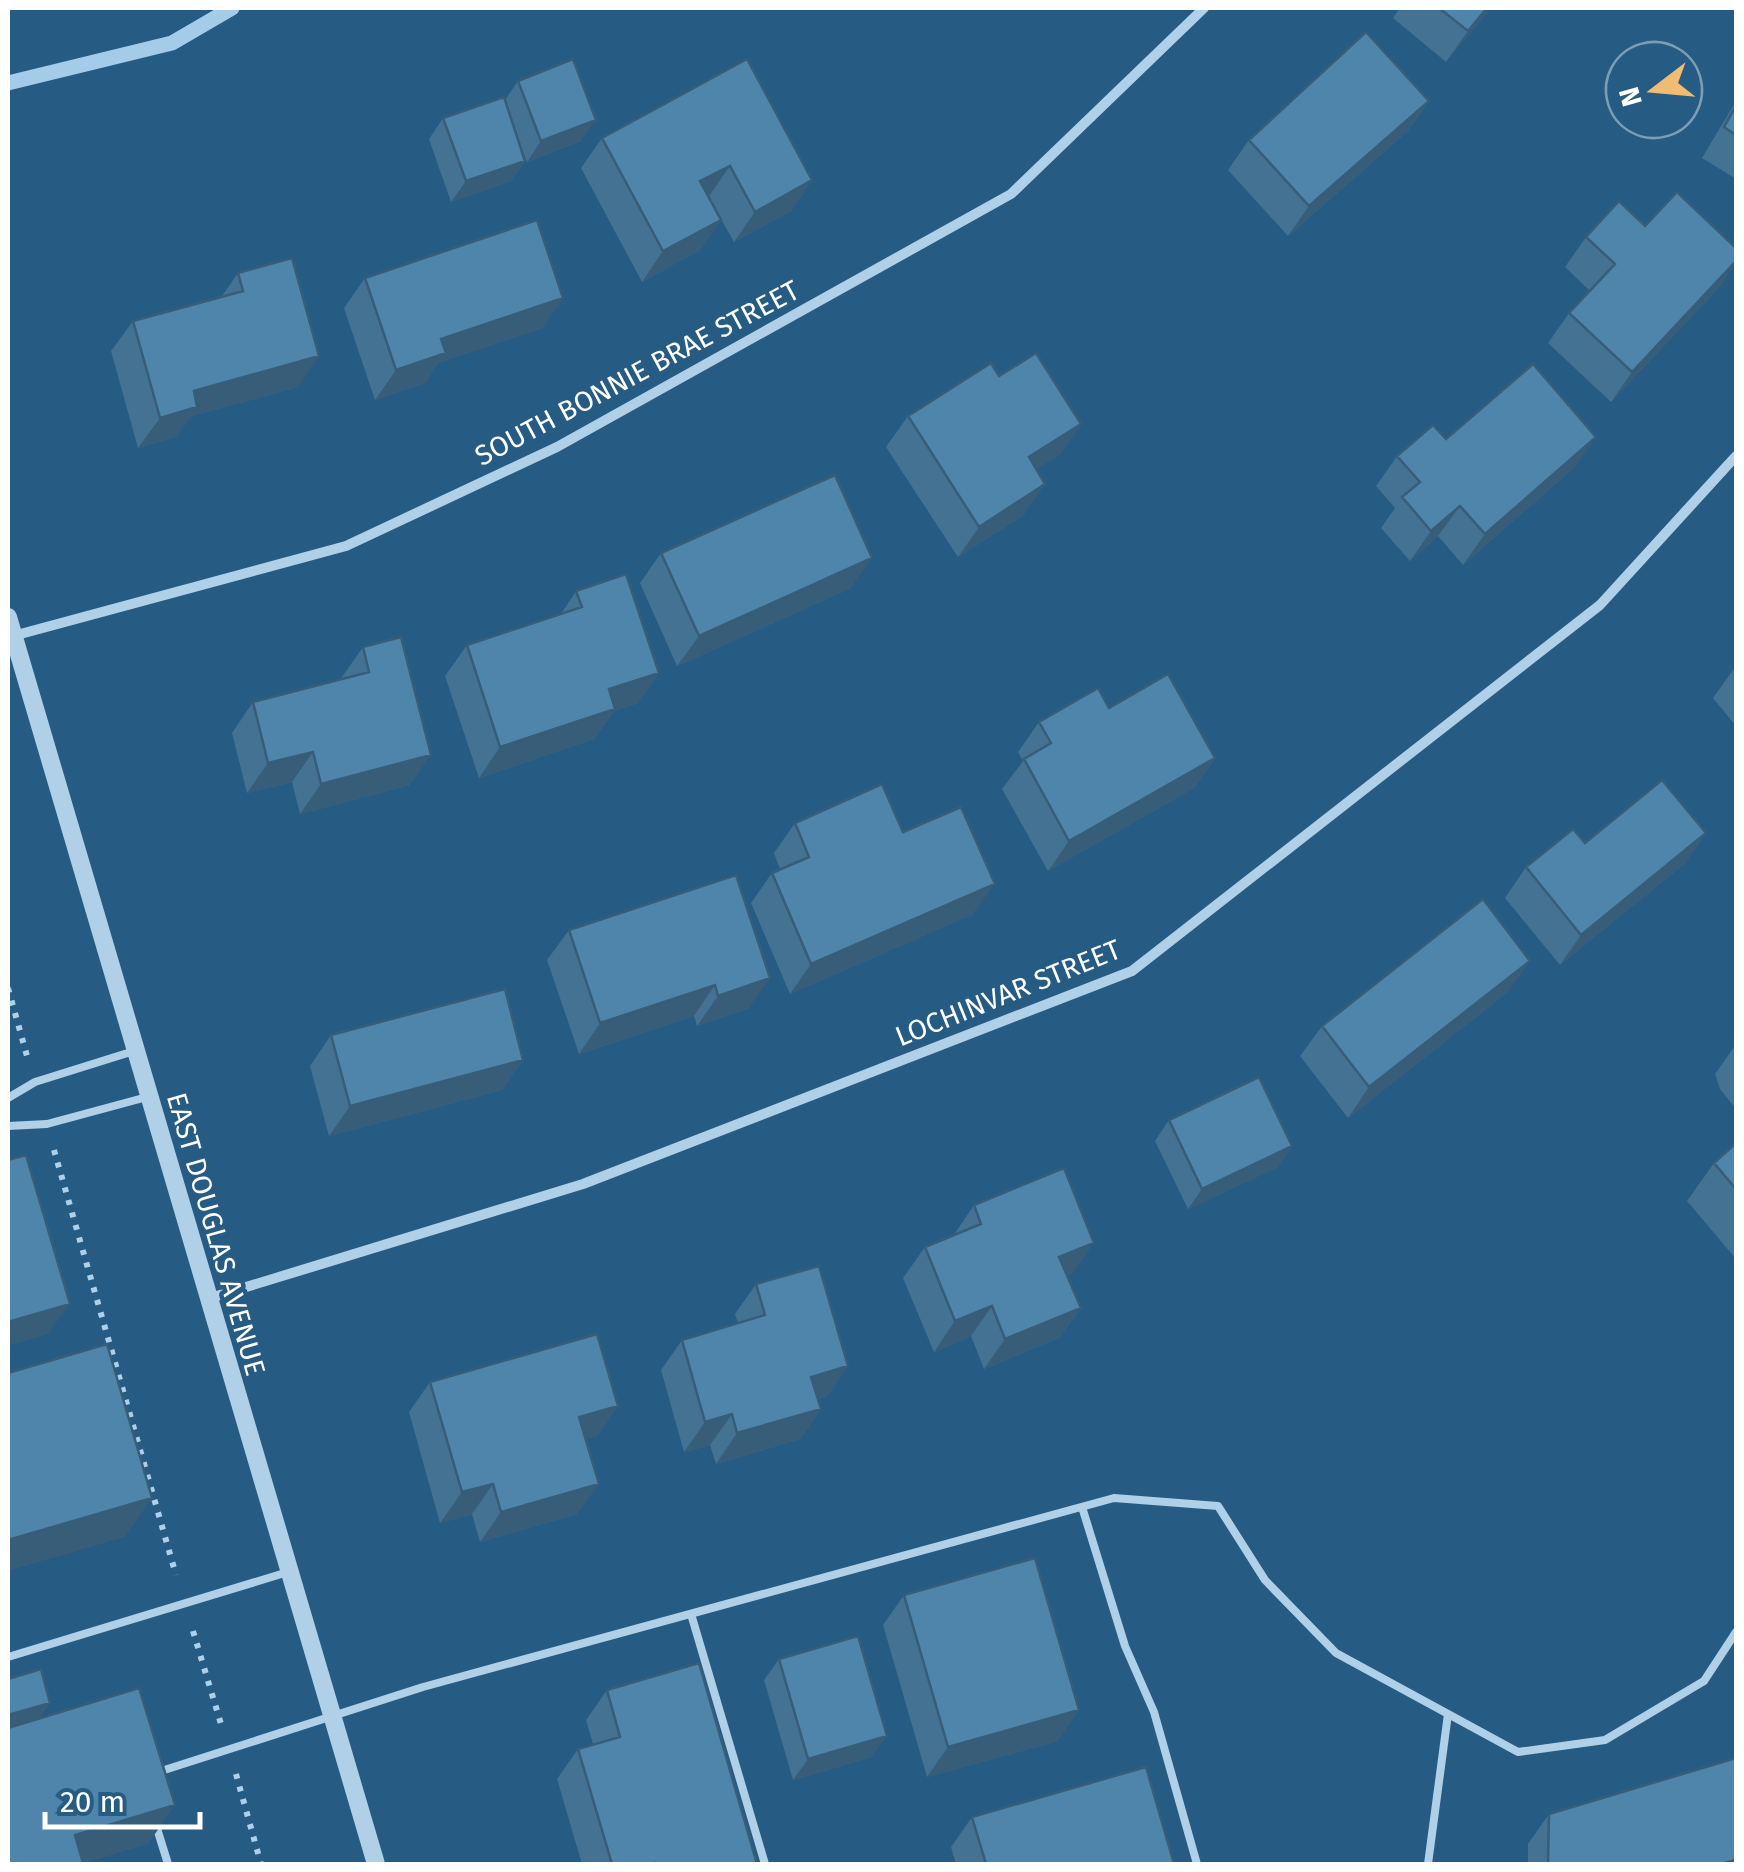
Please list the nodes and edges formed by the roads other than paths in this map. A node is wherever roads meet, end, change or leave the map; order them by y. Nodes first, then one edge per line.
1 (1204, 8) edge
2 (1736, 456) edge
3 (9, 624) edge
4 (134, 1051) junction
5 (148, 1097) junction
6 (8, 1098) edge
7 (8, 1126) edge
8 (206, 1300) junction
9 (1082, 1508) junction
10 (288, 1572) junction
11 (690, 1614) junction
12 (1735, 1636) edge
13 (8, 1657) edge
14 (1448, 1714) junction
15 (332, 1716) junction
16 (146, 1782) edge
17 (153, 1813) edge
18 (168, 1864) edge
19 (376, 1864) edge
20 (766, 1864) edge
21 (1196, 1864) edge
22 (1428, 1864) edge

1 - 3 street, SOUTH BONNIE BRAE STREET
2 - 8 street, LOCHINVAR STREET
3 - 4 street, EAST DOUGLAS AVENUE
4 - 5 street, EAST DOUGLAS AVENUE
4 - 6 lane
5 - 7 lane
5 - 8 street, EAST DOUGLAS AVENUE
8 - 10 street, EAST DOUGLAS AVENUE
9 - 11 lane
9 - 14 lane
9 - 21 lane
10 - 13 lane
10 - 15 street, EAST DOUGLAS AVENUE
11 - 15 lane
11 - 20 lane
12 - 14 lane
14 - 22 lane
15 - 16 lane
15 - 19 street, EAST DOUGLAS AVENUE
17 - 18 lane

